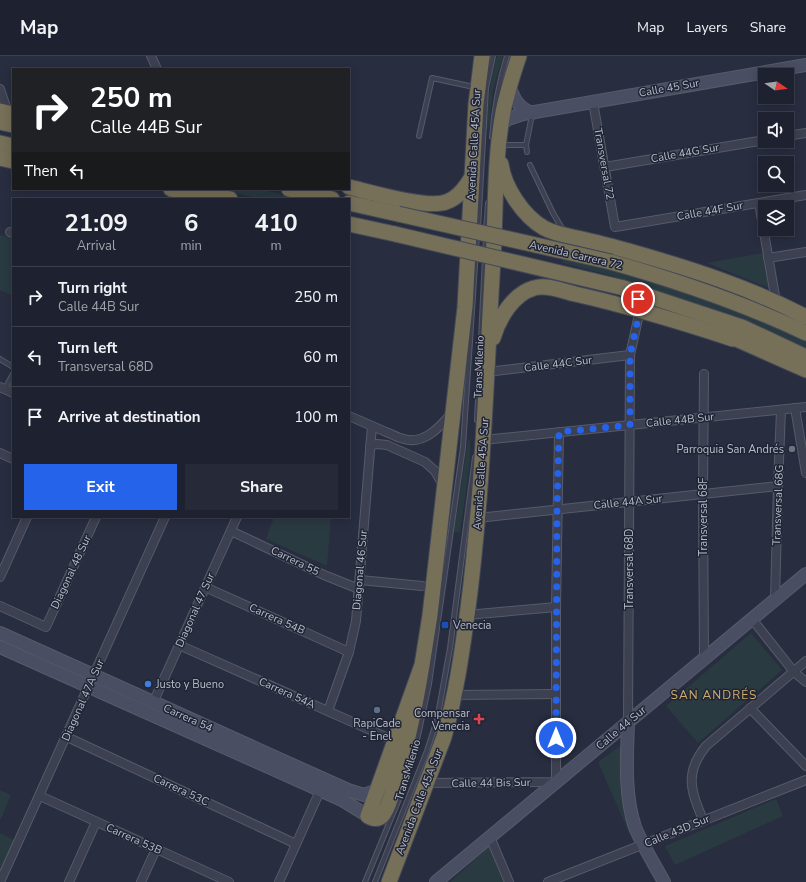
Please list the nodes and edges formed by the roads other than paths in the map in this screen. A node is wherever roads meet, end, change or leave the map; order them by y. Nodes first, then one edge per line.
1 (151, 56) edge
2 (482, 56) edge
3 (492, 56) edge
4 (507, 56) edge
5 (519, 56) edge
6 (806, 65) edge
7 (157, 68) edge
8 (510, 86) junction
9 (0, 88) edge
10 (477, 88) junction
11 (594, 102) junction
12 (532, 113) junction
13 (7, 117) edge
14 (501, 125) junction
15 (806, 133) edge
16 (794, 135) edge
17 (419, 136) dead end
18 (758, 141) edge
19 (0, 143) edge
20 (495, 145) junction
21 (526, 145) junction
22 (12, 146) edge
23 (527, 152) dead end
24 (0, 158) edge
25 (12, 161) edge
26 (530, 165) dead end
27 (604, 167) junction
28 (472, 178) junction
29 (350, 187) edge
30 (177, 190) edge
31 (201, 190) edge
32 (293, 190) edge
33 (806, 195) edge
34 (224, 198) edge
35 (232, 198) edge
36 (328, 198) edge
37 (488, 198) dead end
38 (777, 200) edge
39 (350, 203) edge
40 (758, 203) edge
41 (350, 224) edge
42 (615, 227) joint
43 (568, 236) junction
44 (764, 236) edge
45 (806, 252) edge
46 (768, 258) junction
47 (630, 290) junction
48 (664, 302) junction
49 (776, 302) junction
50 (750, 308) junction
51 (640, 310) junction
52 (806, 317) edge
53 (806, 322) edge
54 (806, 334) edge
55 (733, 339) junction
56 (487, 354) junction
57 (630, 355) junction
58 (806, 357) edge
59 (0, 359) edge
60 (12, 365) edge
61 (806, 370) edge
62 (487, 372) junction
63 (704, 374) dead end
64 (12, 375) edge
65 (2, 388) edge
66 (12, 393) edge
67 (806, 407) edge
68 (795, 408) junction
69 (781, 410) junction
70 (453, 411) junction
71 (350, 416) edge
72 (704, 418) junction
73 (630, 425) junction
74 (372, 426) junction
75 (477, 426) dead end
76 (559, 432) junction
77 (483, 440) junction
78 (370, 446) junction
79 (0, 454) edge
80 (475, 455) dead end
81 (12, 459) edge
82 (806, 473) edge
83 (778, 486) junction
84 (444, 488) junction
85 (703, 494) junction
86 (629, 502) junction
87 (557, 510) junction
88 (27, 518) edge
89 (96, 518) edge
90 (165, 518) edge
91 (237, 518) edge
92 (478, 518) junction
93 (231, 531) junction
94 (806, 574) edge
95 (0, 577) edge
96 (360, 580) junction
97 (422, 586) dead end
98 (205, 587) junction
99 (359, 589) junction
100 (775, 600) junction
101 (0, 606) edge
102 (556, 607) junction
103 (467, 615) junction
104 (752, 619) junction
105 (0, 633) edge
106 (179, 645) junction
107 (0, 647) edge
108 (349, 652) junction
109 (704, 659) junction
110 (806, 661) edge
111 (422, 665) junction
112 (794, 672) junction
113 (94, 676) junction
114 (806, 682) edge
115 (89, 688) junction
116 (556, 694) junction
117 (454, 695) junction
118 (153, 703) junction
119 (750, 708) junction
120 (328, 711) junction
121 (628, 723) junction
122 (211, 729) junction
123 (198, 736) junction
124 (67, 737) junction
125 (395, 741) junction
126 (806, 766) edge
127 (806, 780) edge
128 (556, 782) junction
129 (426, 783) junction
130 (377, 790) junction
131 (320, 791) junction
132 (40, 796) junction
133 (370, 817) junction
134 (704, 820) junction
135 (96, 822) junction
136 (490, 837) junction
137 (296, 844) junction
138 (644, 844) junction
139 (156, 849) junction
140 (213, 879) edge
141 (0, 882) edge
142 (70, 882) edge
143 (141, 882) edge
144 (229, 882) edge
145 (279, 882) edge
146 (366, 882) edge
147 (375, 882) edge
148 (389, 882) edge
149 (436, 882) edge
150 (509, 882) edge
151 (548, 882) edge
152 (664, 882) edge

1 - 7 street
2 - 10 highway, Avenida Calle 45A Sur
3 - 146 lane, TransMilenio
4 - 20 lane
5 - 8 highway, Avenida Calle 45A Sur
6 - 11 street, Calle 45 Sur
8 - 12 street
8 - 14 highway, Avenida Calle 45A Sur
9 - 13 street
10 - 17 lane
10 - 28 highway, Avenida Calle 45A Sur
11 - 12 street, Calle 45 Sur
11 - 27 street, Transversal 72
12 - 14 street, Calle 45 Sur
12 - 21 lane
14 - 20 highway, Avenida Calle 45A Sur
15 - 16 street
18 - 27 street, Calle 44G Sur
19 - 22 highway
20 - 21 lane
20 - 43 highway
20 - 56 highway, Avenida Calle 45A Sur
21 - 23 lane
24 - 25 highway
26 - 43 lane
27 - 42 street, Transversal 72
28 - 29 highway
28 - 70 highway, Avenida Calle 45A Sur
30 - 34 highway
31 - 35 highway
32 - 36 highway
33 - 38 street, Calle 44F Sur
37 - 75 lane, TransMilenio
39 - 50 highway, Avenida Carrera 72, bridge
40 - 42 street, Calle 44F Sur
41 - 47 highway, Avenida Carrera 72, bridge
43 - 49 highway
44 - 46 street
45 - 46 street
46 - 49 street
47 - 48 highway, Avenida Carrera 72
47 - 51 street, Transversal 68D
48 - 55 highway, Avenida Carrera 72
48 - 58 highway, Avenida Carrera 72
49 - 52 highway
50 - 53 highway, Avenida Carrera 72
50 - 54 highway, Avenida Carrera 72
51 - 55 highway
51 - 56 highway
51 - 57 street, Transversal 68D
55 - 61 highway, Avenida Carrera 72
56 - 62 highway, Avenida Calle 45A Sur
57 - 62 street, Calle 44C Sur
57 - 73 street, Transversal 68D
59 - 60 lane
62 - 77 highway, Avenida Calle 45A Sur
63 - 72 street, Transversal 68F
64 - 65 lane
65 - 66 street
67 - 68 street, Calle 44B Sur
68 - 69 street, Calle 44B Sur
68 - 82 street
69 - 72 street, Calle 44B Sur
69 - 83 street, Transversal 68G
70 - 74 street
70 - 84 highway, Avenida Calle 45A Sur
71 - 74 street
72 - 73 street, Calle 44B Sur
72 - 85 street, Transversal 68F
73 - 76 street, Calle 44B Sur
73 - 86 street, Transversal 68D
74 - 78 street, Diagonal 46 Sur
76 - 77 street, Calle 44B Sur
76 - 87 street
77 - 92 highway, Avenida Calle 45A Sur
78 - 84 street
78 - 96 street, Diagonal 46 Sur
79 - 81 street
80 - 147 lane, TransMilenio
83 - 85 street, Calle 44A Sur
83 - 100 street, Transversal 68G
84 - 111 highway, Avenida Calle 45A Sur
85 - 86 street, Calle 44A Sur
85 - 109 street, Transversal 68F
86 - 87 street, Calle 44A Sur
86 - 121 street, Transversal 68D
87 - 92 street, Calle 44A Sur
87 - 102 street
88 - 95 street
89 - 101 street, Diagonal 48 Sur
90 - 113 street, Diagonal 47A Sur
91 - 93 street, Diagonal 47 Sur
92 - 103 highway, Avenida Calle 45A Sur
93 - 98 street, Diagonal 47 Sur
93 - 99 street, Carrera 55
94 - 100 street, Calle 44 Sur
96 - 97 street
96 - 99 street, Diagonal 46 Sur
98 - 106 street, Diagonal 47 Sur
98 - 108 street, Carrera 54B
99 - 108 street, Diagonal 46 Sur
100 - 104 street, Calle 44 Sur
102 - 103 street
102 - 116 street
103 - 117 highway, Avenida Calle 45A Sur
104 - 109 street, Calle 44 Sur
104 - 112 street
105 - 113 street, Carrera 54
106 - 118 street, Diagonal 47 Sur
106 - 120 street, Carrera 54A
107 - 115 street, Carrera 54
108 - 120 street, Diagonal 46 Sur
109 - 121 street, Calle 44 Sur
110 - 112 street
111 - 125 highway
111 - 133 highway, Avenida Calle 45A Sur
112 - 114 street
112 - 119 street
113 - 115 street, Diagonal 47A Sur
113 - 118 street, Carrera 54
115 - 123 street, Carrera 54
115 - 124 street, Diagonal 47A Sur
116 - 117 street
116 - 128 street
117 - 129 highway, Avenida Calle 45A Sur
118 - 122 street, Carrera 54
119 - 126 street
119 - 134 street
120 - 125 street, Carrera 54A
121 - 128 street, Calle 44 Sur
121 - 138 street, Transversal 68D
122 - 123 street
122 - 130 street, Carrera 54
123 - 131 street, Carrera 54
124 - 132 street, Diagonal 47A Sur
124 - 137 street, Carrera 53C
125 - 130 highway
127 - 134 street, Calle 43D Sur
128 - 129 street, Calle 44 Bis Sur
128 - 136 street, Calle 44 Sur
129 - 148 highway, Avenida Calle 45A Sur
130 - 133 highway
131 - 133 street, Carrera 54
131 - 137 street
132 - 135 street, Carrera 53B
132 - 141 street, Diagonal 47A Sur
134 - 138 street, Calle 43D Sur
135 - 139 street, Carrera 53B
135 - 142 street
136 - 149 street, Calle 44 Sur
136 - 150 street
137 - 145 street
138 - 151 street, Calle 43D Sur
138 - 152 street, Transversal 68D
139 - 140 street, Carrera 53B
139 - 143 street
140 - 144 street, Carrera 53B

